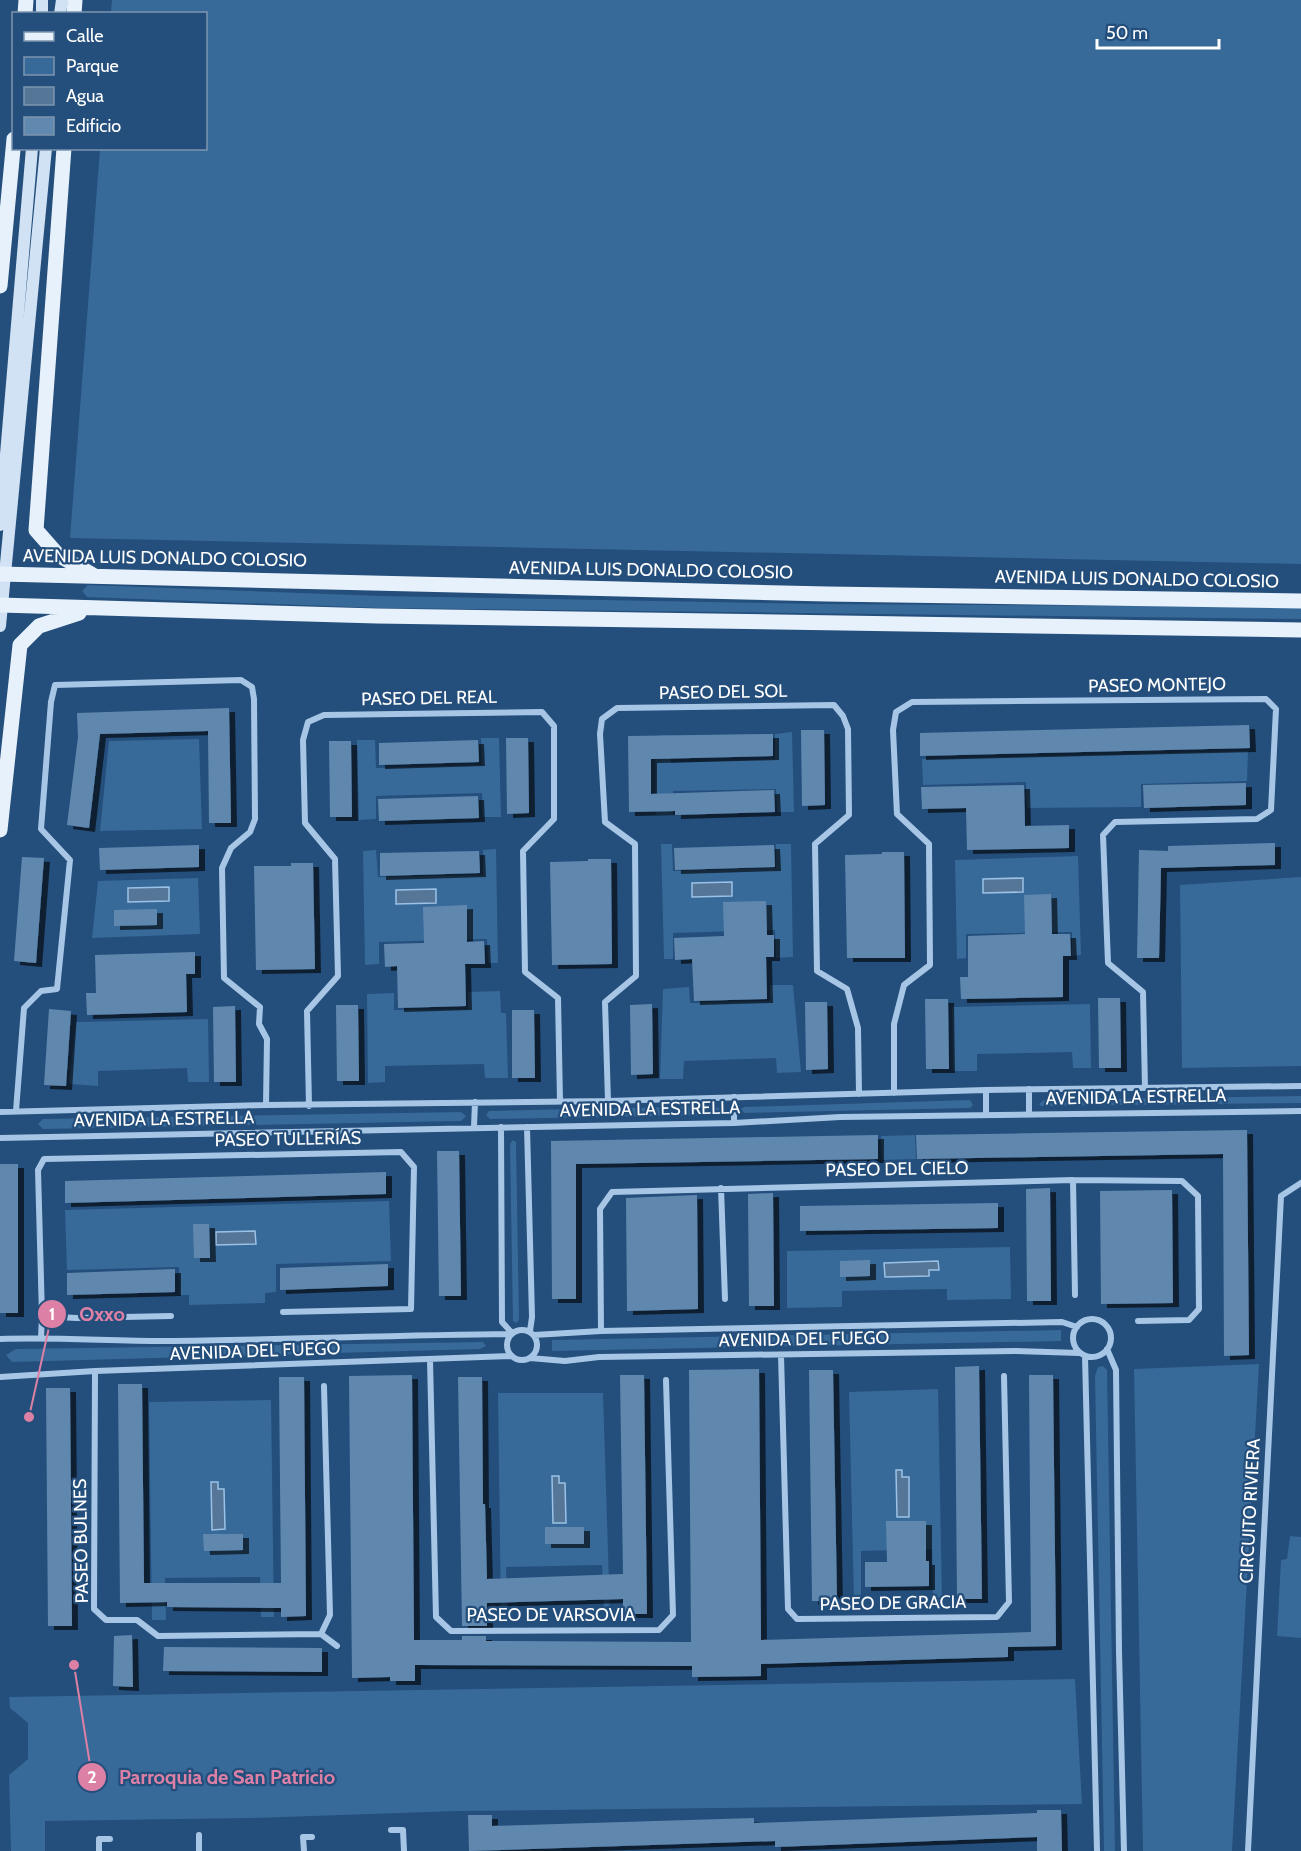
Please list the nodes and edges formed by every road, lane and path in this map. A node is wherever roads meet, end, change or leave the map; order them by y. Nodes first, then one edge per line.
1 (13, 150) edge
2 (32, 150) edge
3 (46, 150) edge
4 (64, 150) edge
5 (0, 286) edge
6 (0, 525) edge
7 (0, 574) edge
8 (95, 576) junction
9 (1301, 601) edge
10 (0, 605) edge
11 (100, 608) junction
12 (0, 626) edge
13 (1301, 630) edge
14 (0, 830) edge
15 (1301, 1086) edge
16 (1145, 1088) junction
17 (1029, 1089) junction
18 (986, 1090) junction
19 (894, 1093) junction
20 (859, 1094) junction
21 (734, 1097) junction
22 (560, 1101) junction
23 (608, 1101) junction
24 (475, 1102) junction
25 (266, 1106) junction
26 (309, 1106) junction
27 (16, 1111) junction
28 (1301, 1111) edge
29 (0, 1112) edge
30 (986, 1114) junction
31 (1029, 1114) junction
32 (734, 1123) junction
33 (474, 1127) junction
34 (501, 1127) junction
35 (527, 1127) junction
36 (0, 1138) edge
37 (1073, 1180) junction
38 (1301, 1183) edge
39 (721, 1188) junction
40 (1075, 1295) dead end
41 (725, 1299) dead end
42 (283, 1312) dead end
43 (171, 1316) dead end
44 (42, 1319) junction
45 (1138, 1322) dead end
46 (1077, 1327) junction
47 (601, 1331) junction
48 (532, 1333) junction
49 (511, 1334) junction
50 (41, 1338) junction
51 (0, 1339) edge
52 (1107, 1350) junction
53 (1082, 1354) junction
54 (782, 1355) junction
55 (512, 1356) junction
56 (530, 1358) junction
57 (430, 1360) junction
58 (95, 1371) junction
59 (1004, 1376) dead end
60 (0, 1377) edge
61 (666, 1380) dead end
62 (324, 1386) dead end
63 (321, 1634) junction
64 (338, 1646) dead end
65 (392, 1830) dead end
66 (199, 1835) dead end
67 (312, 1837) dead end
68 (110, 1839) dead end
69 (99, 1851) edge
70 (199, 1851) edge
71 (304, 1851) edge
72 (404, 1851) edge
73 (1097, 1851) edge
74 (1124, 1851) edge
75 (1248, 1851) edge

1 - 5 main road
2 - 6 main road
3 - 12 main road
4 - 8 main road
7 - 8 main road, AVENIDA LUIS DONALDO COLOSIO
8 - 9 main road, AVENIDA LUIS DONALDO COLOSIO
10 - 11 main road
11 - 13 main road
11 - 14 main road
15 - 16 street, AVENIDA LA ESTRELLA
16 - 17 street, AVENIDA LA ESTRELLA
16 - 19 street, PASEO MONTEJO
17 - 18 street, AVENIDA LA ESTRELLA
17 - 31 street
18 - 19 street, AVENIDA LA ESTRELLA
18 - 30 street
19 - 20 street, AVENIDA LA ESTRELLA
20 - 21 street, AVENIDA LA ESTRELLA
20 - 23 street, PASEO DEL SOL
21 - 23 street, AVENIDA LA ESTRELLA
21 - 32 street
22 - 23 street, AVENIDA LA ESTRELLA
22 - 24 street, AVENIDA LA ESTRELLA
22 - 26 street, PASEO DEL REAL
24 - 26 street, AVENIDA LA ESTRELLA
24 - 33 street
25 - 26 street, AVENIDA LA ESTRELLA
25 - 27 street, AVENIDA LA ESTRELLA
25 - 27 street
27 - 29 street, AVENIDA LA ESTRELLA
28 - 31 street, AVENIDA LA ESTRELLA
30 - 31 street, AVENIDA LA ESTRELLA
30 - 32 street, AVENIDA LA ESTRELLA
32 - 35 street, AVENIDA LA ESTRELLA
33 - 34 street, AVENIDA LA ESTRELLA
33 - 36 street, AVENIDA LA ESTRELLA
34 - 35 street, AVENIDA LA ESTRELLA
34 - 49 street
35 - 48 street
37 - 39 street, PASEO DEL CIELO
37 - 40 street
37 - 45 street, PASEO DEL CIELO
38 - 75 street, CIRCUITO RIVIERA
39 - 41 street
39 - 47 street, PASEO DEL CIELO
42 - 44 street, PASEO TULLERÍAS
43 - 44 street
44 - 50 street
46 - 47 street, AVENIDA DEL FUEGO
46 - 52 street
46 - 53 street
47 - 48 street, AVENIDA DEL FUEGO
48 - 49 street
48 - 56 street
49 - 50 street, AVENIDA DEL FUEGO
49 - 55 street
50 - 51 street, AVENIDA DEL FUEGO
52 - 53 street
52 - 74 street
53 - 54 street, AVENIDA DEL FUEGO
53 - 73 street
54 - 56 street, AVENIDA DEL FUEGO
54 - 59 street, PASEO DE GRACIA
55 - 56 street
55 - 57 street, AVENIDA DEL FUEGO
57 - 58 street, AVENIDA DEL FUEGO
57 - 61 street, PASEO DE VARSOVIA
58 - 60 street, AVENIDA DEL FUEGO
58 - 63 street, PASEO BULNES
62 - 63 street
63 - 64 street
65 - 72 street
66 - 70 street
67 - 71 street
68 - 69 street

